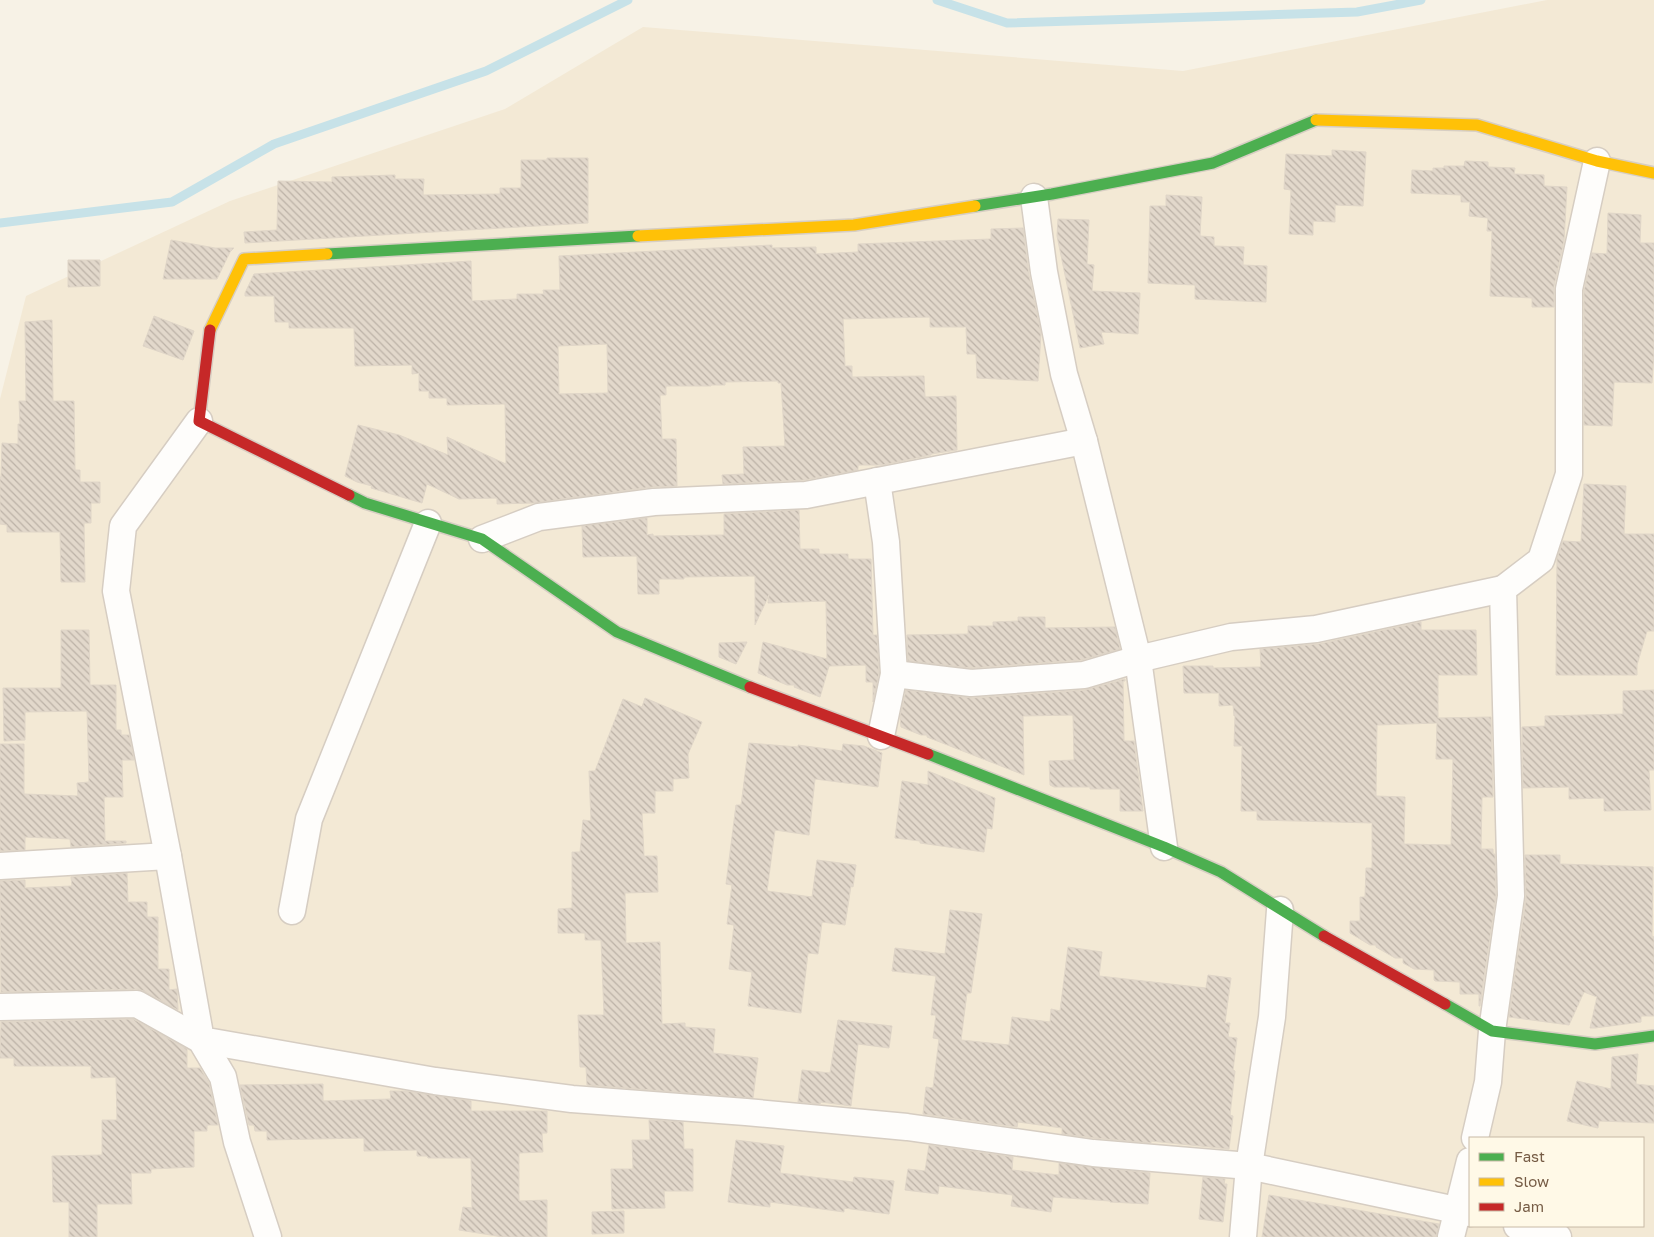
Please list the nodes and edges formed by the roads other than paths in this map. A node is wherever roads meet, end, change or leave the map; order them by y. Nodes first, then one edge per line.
1 (1597, 162) junction
2 (1654, 173) edge
3 (1034, 197) junction
4 (199, 421) junction
5 (1084, 442) junction
6 (877, 481) junction
7 (428, 523) junction
8 (482, 539) junction
9 (1503, 589) junction
10 (1138, 658) junction
11 (894, 674) junction
12 (881, 736) junction
13 (1164, 847) junction
14 (168, 856) junction
15 (0, 866) edge
16 (292, 910) dead end
17 (1280, 910) junction
18 (0, 1008) edge
19 (1492, 1031) junction
20 (1654, 1036) edge
21 (201, 1040) junction
22 (1475, 1137) edge
23 (1249, 1166) junction
24 (1469, 1171) edge
25 (1465, 1211) edge
26 (1521, 1227) edge
27 (268, 1237) edge
28 (1243, 1237) edge
29 (1451, 1237) edge
30 (1558, 1237) edge

1 - 2 street
1 - 3 street
1 - 9 street
3 - 4 street
3 - 5 street
4 - 7 street
4 - 14 street
5 - 6 street
5 - 10 street
6 - 8 street
6 - 11 street
7 - 8 street
7 - 16 street
8 - 12 street
9 - 10 street
9 - 19 street
10 - 11 street
10 - 13 street
11 - 12 street
12 - 13 street
13 - 17 street
14 - 15 street
14 - 21 street
17 - 19 street
17 - 23 street
18 - 21 street
19 - 20 street
19 - 22 street
21 - 23 street
21 - 27 street
23 - 25 street
23 - 28 street
24 - 25 street
25 - 29 street
26 - 30 street

